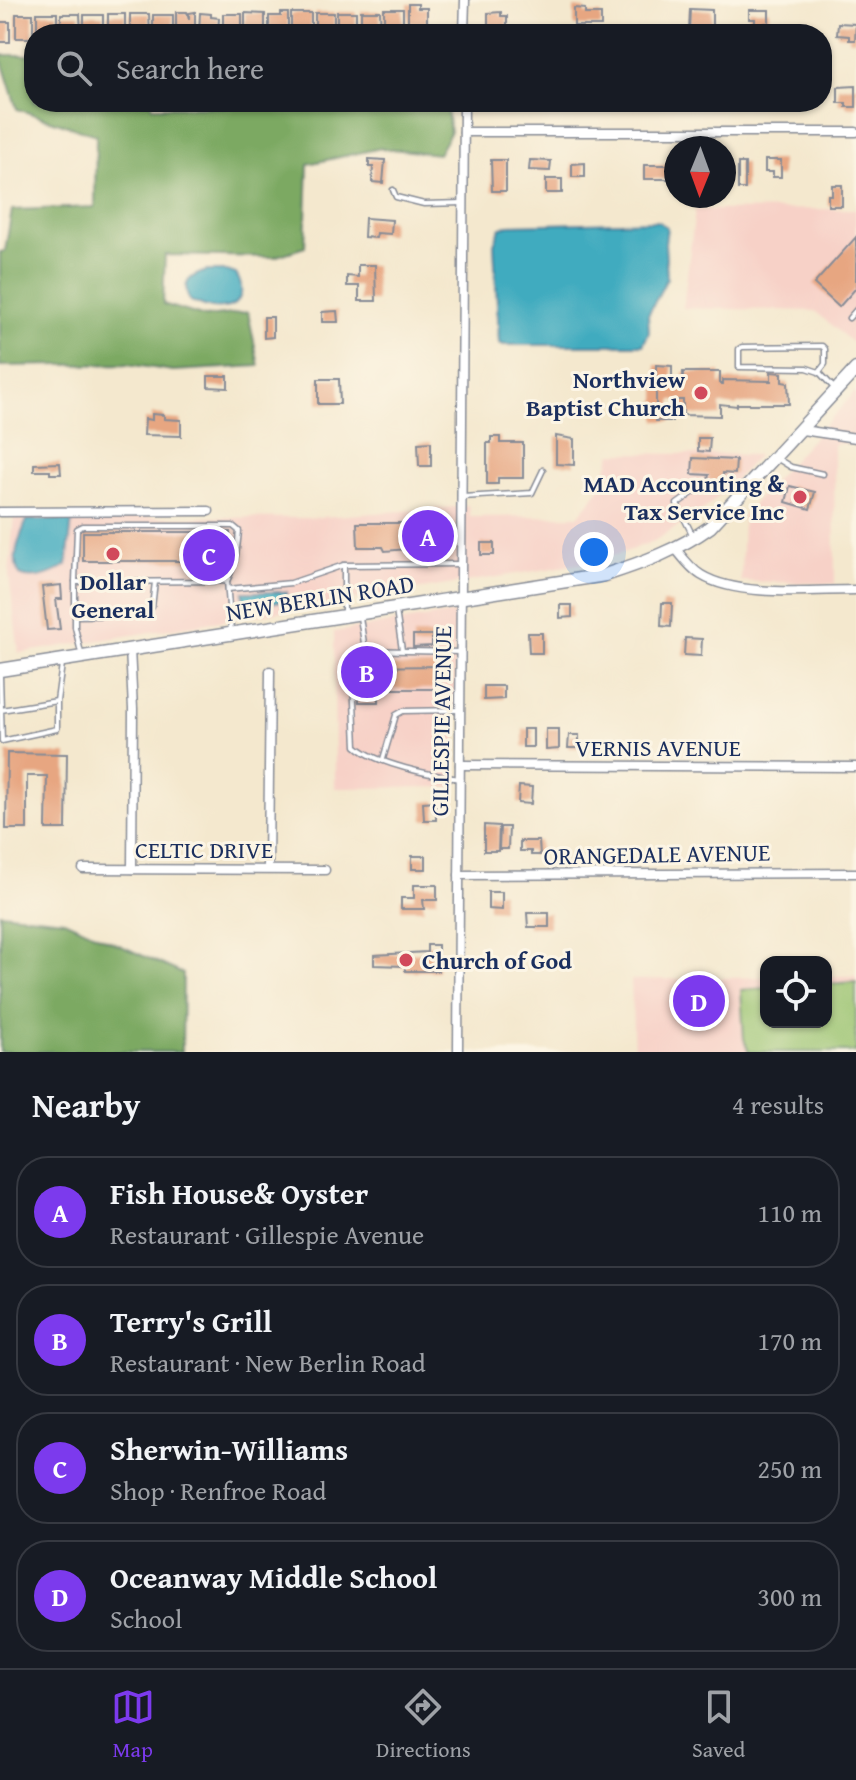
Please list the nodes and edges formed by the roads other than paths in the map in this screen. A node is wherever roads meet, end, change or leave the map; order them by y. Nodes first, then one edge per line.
1 (465, 0) edge
2 (464, 24) edge
3 (464, 112) edge
4 (464, 132) junction
5 (856, 132) edge
6 (393, 190) dead end
7 (463, 203) junction
8 (856, 310) edge
9 (849, 318) dead end
10 (856, 369) edge
11 (819, 372) junction
12 (837, 391) junction
13 (802, 430) junction
14 (856, 438) edge
15 (776, 458) junction
16 (543, 470) dead end
17 (823, 474) dead end
18 (694, 492) dead end
19 (462, 497) junction
20 (209, 511) dead end
21 (0, 512) edge
22 (694, 539) junction
23 (675, 548) junction
24 (461, 564) junction
25 (344, 565) junction
26 (227, 581) junction
27 (75, 582) junction
28 (155, 582) junction
29 (228, 589) junction
30 (856, 590) edge
31 (461, 598) junction
32 (396, 609) junction
33 (359, 614) junction
34 (75, 616) junction
35 (344, 617) junction
36 (231, 634) junction
37 (130, 649) junction
38 (365, 650) junction
39 (402, 651) junction
40 (462, 652) junction
41 (82, 657) junction
42 (63, 660) junction
43 (270, 671) dead end
44 (0, 673) edge
45 (57, 701) junction
46 (461, 709) junction
47 (1, 710) edge
48 (383, 759) junction
49 (460, 765) junction
50 (856, 767) edge
51 (460, 779) junction
52 (83, 869) dead end
53 (132, 869) junction
54 (268, 869) junction
55 (325, 870) dead end
56 (856, 873) edge
57 (459, 875) junction
58 (458, 1052) edge

1 - 2 street
3 - 4 street, GILLESPIE AVENUE
4 - 5 street
4 - 7 street, GILLESPIE AVENUE
6 - 7 lane
7 - 19 street, GILLESPIE AVENUE
8 - 9 lane
10 - 12 street, NEW BERLIN ROAD
11 - 11 lane
11 - 12 lane
12 - 13 street, NEW BERLIN ROAD
13 - 14 street
13 - 15 street, NEW BERLIN ROAD
15 - 17 lane
15 - 22 street, NEW BERLIN ROAD
16 - 19 lane
18 - 22 lane
19 - 24 street, GILLESPIE AVENUE
20 - 21 street
22 - 23 street, NEW BERLIN ROAD
23 - 30 street
23 - 31 street, NEW BERLIN ROAD
24 - 25 lane
24 - 31 street, GILLESPIE AVENUE
25 - 29 lane
25 - 35 lane
26 - 27 lane
26 - 28 lane
26 - 29 lane
27 - 28 lane
27 - 34 lane
28 - 34 lane
29 - 36 lane
31 - 32 street, NEW BERLIN ROAD
31 - 40 street, GILLESPIE AVENUE
32 - 33 street, NEW BERLIN ROAD
32 - 39 lane
33 - 35 street, NEW BERLIN ROAD
33 - 38 lane
34 - 41 lane
35 - 36 street, NEW BERLIN ROAD
36 - 37 street, NEW BERLIN ROAD
37 - 41 street, NEW BERLIN ROAD
37 - 53 street
38 - 39 lane
38 - 48 lane
39 - 40 lane
40 - 46 street, GILLESPIE AVENUE
41 - 42 street, NEW BERLIN ROAD
42 - 44 street, NEW BERLIN ROAD
42 - 45 lane
43 - 54 street
44 - 47 lane
45 - 47 lane
45 - 47 lane
46 - 48 lane
46 - 49 street, GILLESPIE AVENUE
48 - 51 lane
49 - 50 street, VERNIS AVENUE
49 - 51 street, GILLESPIE AVENUE
51 - 57 street, GILLESPIE AVENUE
52 - 53 street, CELTIC DRIVE
53 - 54 street, CELTIC DRIVE
54 - 55 street, CELTIC DRIVE
56 - 57 street, ORANGEDALE AVENUE
57 - 58 street, GILLESPIE AVENUE

